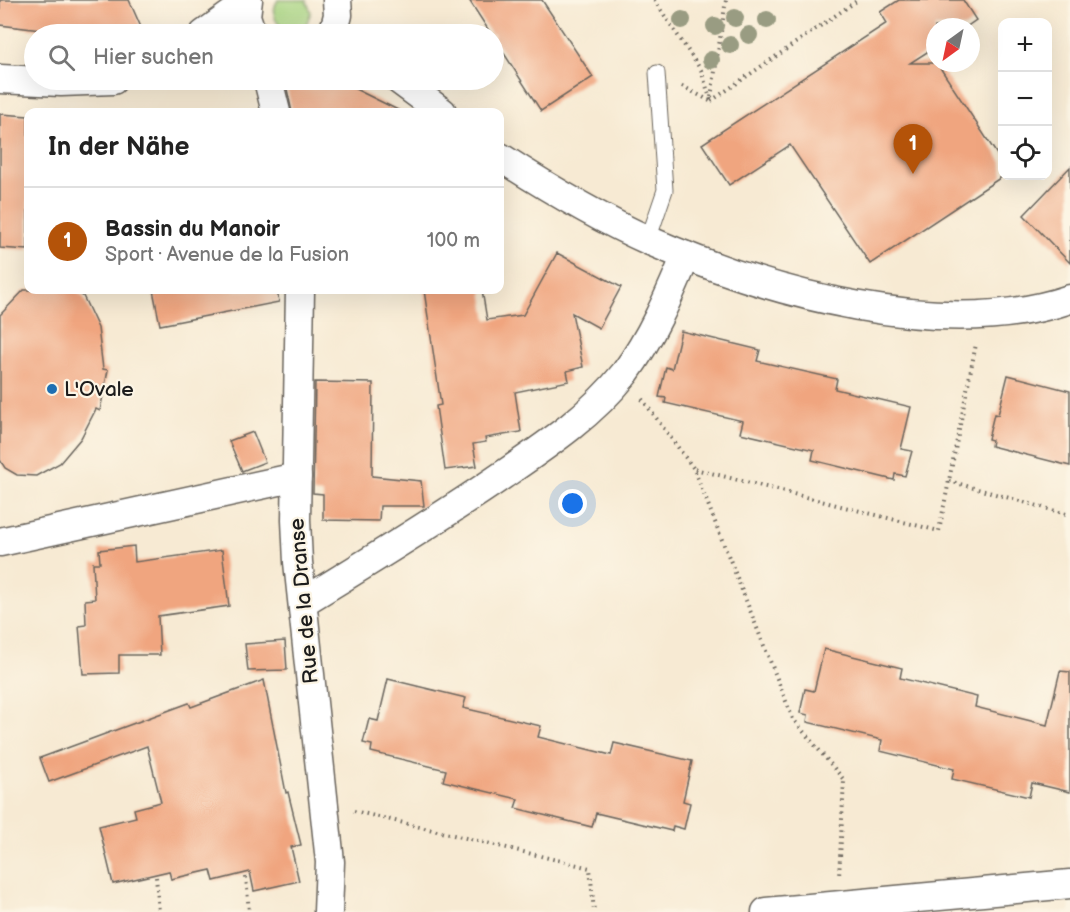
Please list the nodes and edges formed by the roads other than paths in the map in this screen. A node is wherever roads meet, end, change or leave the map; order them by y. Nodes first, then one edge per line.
1 (337, 0) edge
2 (247, 1) edge
3 (217, 24) edge
4 (249, 24) edge
5 (336, 24) edge
6 (657, 73) dead end
7 (0, 79) edge
8 (24, 80) edge
9 (270, 90) edge
10 (412, 90) edge
11 (275, 108) edge
12 (437, 108) edge
13 (504, 159) edge
14 (648, 240) junction
15 (686, 256) junction
16 (300, 294) edge
17 (1070, 299) edge
18 (297, 477) junction
19 (0, 542) edge
20 (303, 602) junction
21 (1070, 884) edge
22 (328, 912) edge
23 (766, 912) edge

1 - 5 street
2 - 3 street
2 - 4 street
6 - 14 lane
7 - 8 street
9 - 11 street
10 - 12 street
13 - 14 street
14 - 15 street
15 - 17 street
15 - 20 street
16 - 18 street, Rue de la Dranse
18 - 19 street
18 - 20 street, Rue de la Dranse
20 - 22 street, Rue de la Dranse
21 - 23 street

